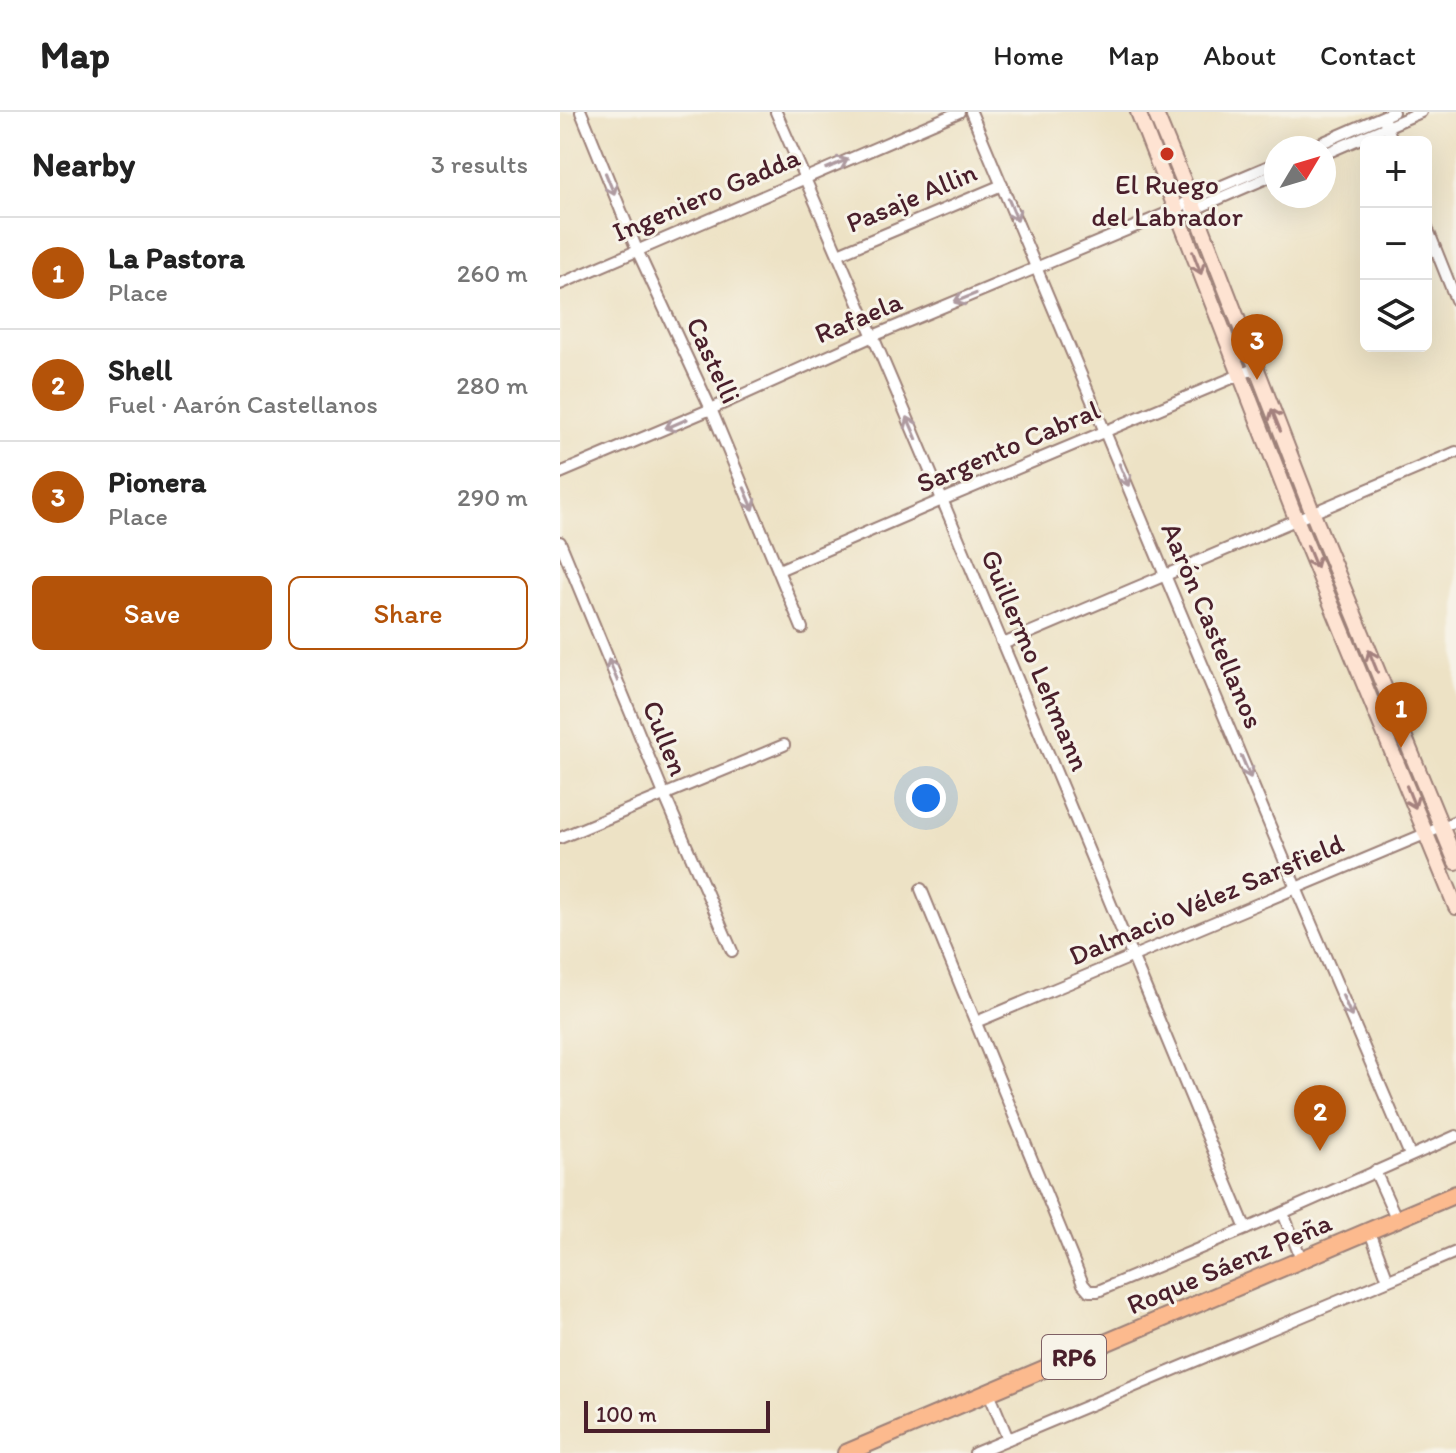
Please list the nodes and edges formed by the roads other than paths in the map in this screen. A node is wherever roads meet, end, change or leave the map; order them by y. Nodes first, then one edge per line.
1 (581, 112) edge
2 (776, 112) edge
3 (959, 112) edge
4 (971, 112) edge
5 (1138, 112) edge
6 (1155, 112) edge
7 (1421, 112) edge
8 (1387, 119) edge
9 (1336, 138) edge
10 (1336, 147) edge
11 (1264, 169) edge
12 (804, 178) junction
13 (1264, 178) edge
14 (1002, 185) junction
15 (1193, 204) junction
16 (1177, 209) junction
17 (1432, 240) edge
18 (637, 250) junction
19 (838, 254) junction
20 (1038, 268) junction
21 (560, 284) edge
22 (1456, 300) edge
23 (873, 336) junction
24 (1256, 368) junction
25 (1240, 374) junction
26 (711, 409) junction
27 (1106, 431) junction
28 (1456, 452) edge
29 (560, 473) edge
30 (942, 500) junction
31 (1313, 514) junction
32 (1297, 521) junction
33 (560, 542) edge
34 (779, 570) junction
35 (1166, 576) junction
36 (802, 628) dead end
37 (1003, 644) junction
38 (784, 745) dead end
39 (664, 794) junction
40 (1456, 821) edge
41 (1442, 827) junction
42 (1426, 833) junction
43 (560, 838) edge
44 (1456, 862) edge
45 (1296, 888) junction
46 (921, 889) dead end
47 (1456, 907) edge
48 (732, 951) dead end
49 (1132, 956) junction
50 (976, 1022) junction
51 (1456, 1136) edge
52 (1410, 1155) junction
53 (1375, 1171) junction
54 (1456, 1194) edge
55 (1283, 1213) junction
56 (1397, 1220) junction
57 (1246, 1229) junction
58 (1370, 1232) junction
59 (1456, 1252) edge
60 (1302, 1261) junction
61 (1388, 1280) junction
62 (989, 1393) junction
63 (1008, 1439) junction
64 (846, 1453) edge
65 (975, 1453) edge

1 -> 18 street, Castelli
2 - 12 street, Guillermo Lehmann
12 -> 3 street, Ingeniero Gadda
4 - 14 street, Aarón Castellanos
5 - 16 main road
6 - 15 main road
7 - 8 street
8 - 9 street
8 - 10 street
11 - 15 street, Rafaela
12 - 18 street, Ingeniero Gadda
12 - 19 street, Guillermo Lehmann
13 - 15 street, Rafaela
14 - 19 street, Pasaje Allin
14 -> 20 street, Aarón Castellanos
15 - 16 street, Rafaela
15 - 24 main road
16 - 20 street, Rafaela
16 -> 25 main road
17 - 22 street
18 - 21 street, Ingeniero Gadda
18 - 26 street, Castelli
19 - 23 street, Guillermo Lehmann
20 -> 23 street, Rafaela
20 - 27 street, Aarón Castellanos
23 - 26 street, Rafaela
30 -> 23 street, Guillermo Lehmann
24 - 25 street, Sargento Cabral
31 -> 24 main road
25 - 27 street, Sargento Cabral
25 - 32 main road
26 -> 29 street, Rafaela
26 -> 34 street, Castelli
27 - 30 street, Sargento Cabral
27 -> 35 street, Aarón Castellanos
28 - 31 street
30 - 34 street, Sargento Cabral
30 - 37 street, Guillermo Lehmann
31 - 32 street
41 -> 31 main road
32 - 35 street
32 -> 42 main road
39 -> 33 street, Cullen
34 - 36 street, Castelli
35 - 37 street
35 -> 45 street, Aarón Castellanos
37 - 49 street, Guillermo Lehmann
38 - 39 street
39 - 43 street
39 - 48 street, Cullen
40 - 41 street, Dalmacio Vélez Sarsfield
41 - 42 street, Dalmacio Vélez Sarsfield
41 - 44 main road
42 - 45 street, Dalmacio Vélez Sarsfield
42 - 47 main road
45 - 49 street, Dalmacio Vélez Sarsfield
45 -> 52 street, Aarón Castellanos
46 - 50 street
49 - 50 street, Dalmacio Vélez Sarsfield
49 - 57 street, Guillermo Lehmann
50 - 57 street
51 - 52 street
52 - 53 street
53 - 55 street
53 - 56 street
54 - 56 main road, Roque Sáenz Peña / RP6
55 - 57 street
55 - 60 street
56 - 58 main road, Roque Sáenz Peña / RP6
58 - 60 main road, Roque Sáenz Peña / RP6
58 - 61 street
59 - 61 street
60 - 62 main road, Roque Sáenz Peña / RP6
61 - 63 street
62 - 63 street
62 - 64 main road, Roque Sáenz Peña / RP6
63 - 65 street

